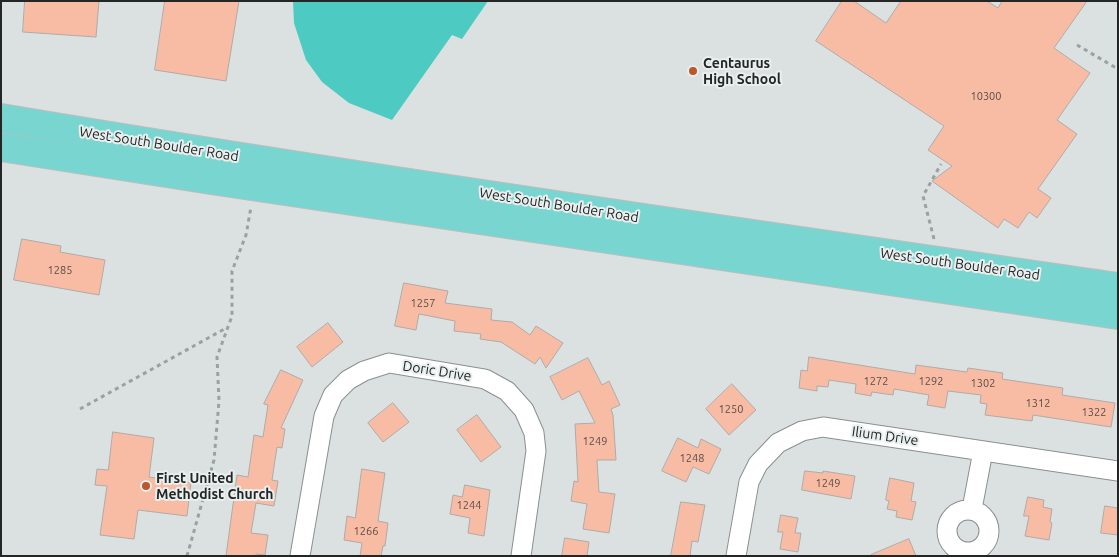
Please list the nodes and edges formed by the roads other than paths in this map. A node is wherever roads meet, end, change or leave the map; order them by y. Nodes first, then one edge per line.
1 (1, 118) edge
2 (1, 147) edge
3 (1118, 287) edge
4 (1118, 315) edge
5 (983, 451) junction
6 (1118, 471) edge
7 (972, 509) dead end
8 (300, 556) edge
9 (521, 556) edge
10 (736, 556) edge

1 - 3 main road, West South Boulder Road
2 - 4 main road, West South Boulder Road
5 - 6 street, Ilium Drive
5 - 7 street
5 - 10 street, Ilium Drive
8 - 9 street, Doric Drive

